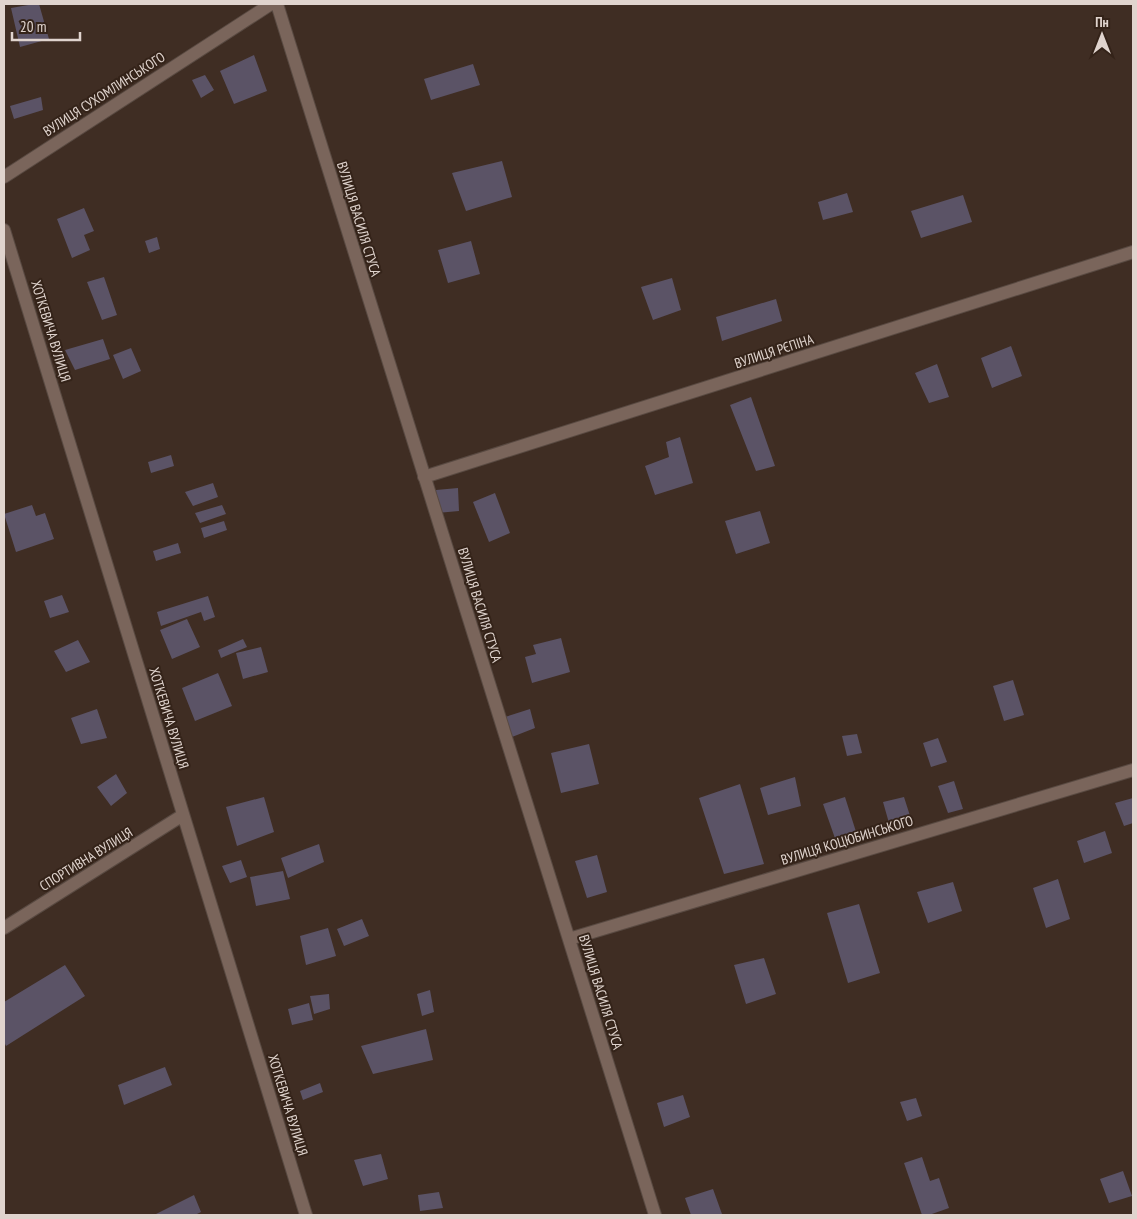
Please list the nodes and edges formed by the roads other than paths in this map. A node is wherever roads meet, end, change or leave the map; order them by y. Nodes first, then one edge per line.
1 (271, 4) edge
2 (277, 4) edge
3 (4, 177) edge
4 (4, 230) edge
5 (1133, 252) edge
6 (424, 477) junction
7 (1133, 770) edge
8 (184, 815) junction
9 (4, 928) edge
10 (569, 939) junction
11 (306, 1215) edge
12 (655, 1215) edge

1 - 3 street, ВУЛИЦЯ СУХОМЛИНСЬКОГО
2 - 6 street, ВУЛИЦЯ ВАСИЛЯ СТУСА
4 - 8 street, ХОТКЕВИЧА ВУЛИЦЯ
5 - 6 street, ВУЛИЦЯ РЄПІНА
6 - 10 street, ВУЛИЦЯ ВАСИЛЯ СТУСА
7 - 10 street, ВУЛИЦЯ КОЦЮБИНСЬКОГО
8 - 9 street, СПОРТИВНА ВУЛИЦЯ
8 - 11 street, ХОТКЕВИЧА ВУЛИЦЯ
10 - 12 street, ВУЛИЦЯ ВАСИЛЯ СТУСА

